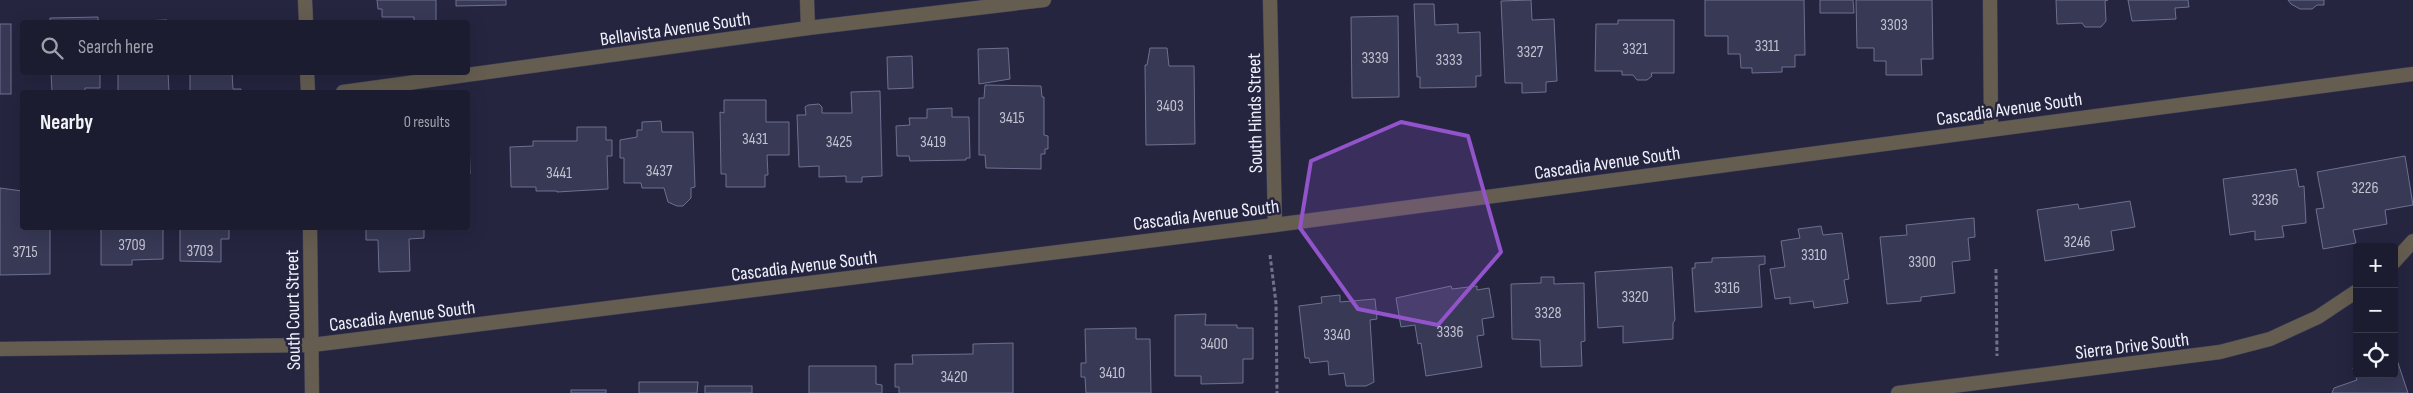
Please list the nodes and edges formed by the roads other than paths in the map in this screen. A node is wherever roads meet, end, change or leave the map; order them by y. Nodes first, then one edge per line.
1 (306, 0) edge
2 (807, 0) edge
3 (1044, 0) edge
4 (1270, 0) edge
5 (1990, 0) edge
6 (306, 20) edge
7 (808, 28) junction
8 (2413, 74) edge
9 (307, 75) edge
10 (467, 75) edge
11 (470, 75) edge
12 (308, 90) edge
13 (358, 90) edge
14 (1992, 130) junction
15 (1275, 225) junction
16 (310, 230) edge
17 (2413, 241) edge
18 (2398, 258) edge
19 (2353, 294) edge
20 (312, 345) junction
21 (0, 349) edge
22 (312, 393) edge
23 (1898, 393) edge

1 - 6 street
2 - 7 street
3 - 7 street, Bellavista Avenue South
4 - 15 street, South Hinds Street
5 - 14 street
7 - 11 street, Bellavista Avenue South
8 - 14 street, Cascadia Avenue South
9 - 12 street
10 - 13 street, Bellavista Avenue South
14 - 15 street, Cascadia Avenue South
15 - 20 street, Cascadia Avenue South
16 - 20 street, South Court Street
17 - 18 street
19 - 23 street, Sierra Drive South
20 - 21 street, Cascadia Avenue South
20 - 22 street, South Court Street

